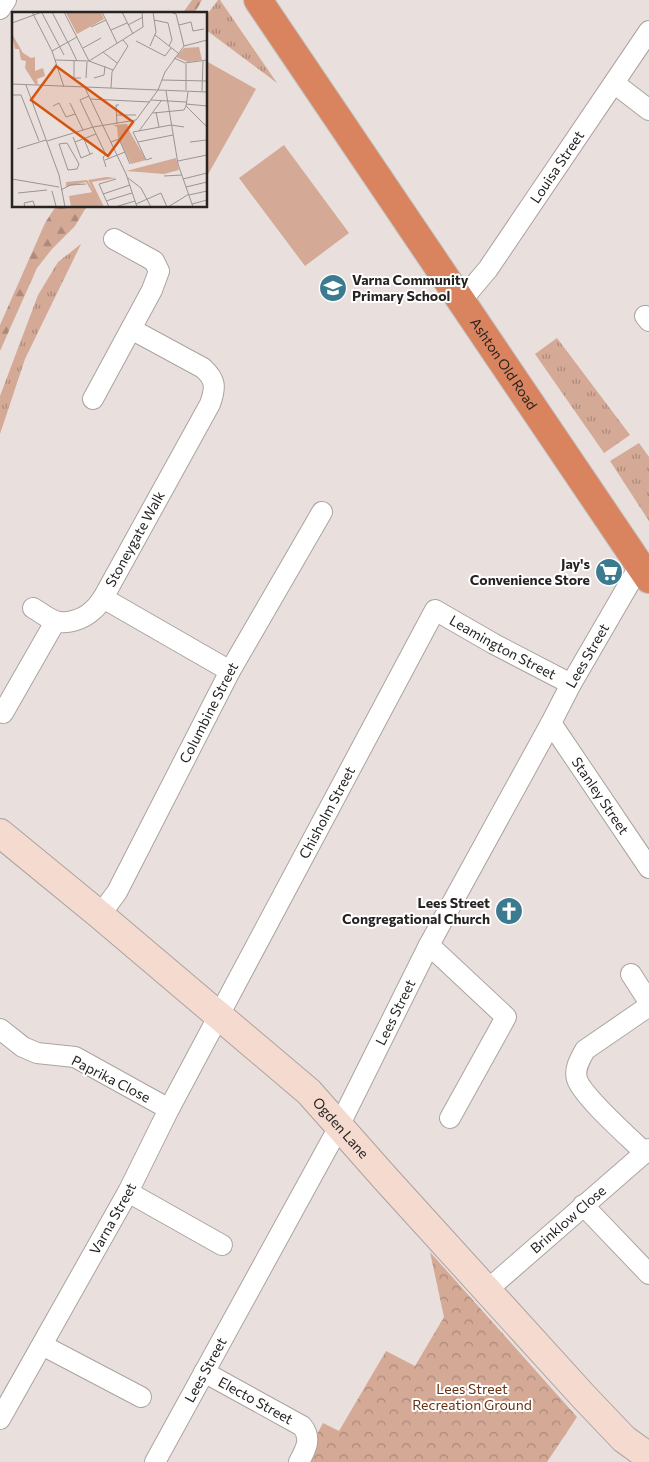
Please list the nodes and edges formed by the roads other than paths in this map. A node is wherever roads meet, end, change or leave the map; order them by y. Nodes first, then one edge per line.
1 (6, 0) edge
2 (260, 3) edge
3 (0, 9) edge
4 (649, 31) edge
5 (614, 83) junction
6 (649, 110) edge
7 (114, 239) dead end
8 (461, 301) junction
9 (131, 329) junction
10 (93, 399) dead end
11 (322, 512) dead end
12 (644, 572) edge
13 (103, 598) junction
14 (33, 608) dead end
15 (435, 610) joint
16 (55, 622) junction
17 (230, 671) junction
18 (570, 684) junction
19 (4, 712) dead end
20 (551, 723) junction
21 (0, 833) edge
22 (649, 868) edge
23 (100, 915) junction
24 (428, 945) junction
25 (631, 974) dead end
26 (649, 1002) edge
27 (649, 1006) edge
28 (218, 1015) junction
29 (0, 1029) edge
30 (169, 1109) junction
31 (450, 1118) dead end
32 (339, 1126) junction
33 (646, 1150) edge
34 (128, 1192) junction
35 (583, 1204) junction
36 (222, 1246) dead end
37 (649, 1274) edge
38 (486, 1291) junction
39 (42, 1345) junction
40 (204, 1372) junction
41 (141, 1397) dead end
42 (0, 1419) edge
43 (649, 1458) edge
44 (155, 1462) edge
45 (299, 1462) edge

1 - 3 street
2 - 8 highway, Ashton Old Road
4 - 5 street, Louisa Street
5 - 6 street
5 - 8 street, Louisa Street
7 - 9 street
8 - 12 highway, Ashton Old Road
9 - 10 street
9 - 13 street, Stoneygate Walk
11 - 17 street, Columbine Street
12 - 18 street, Lees Street
13 - 16 street
13 - 17 street, Stoneygate Walk
14 - 16 street
15 - 18 street, Leamington Street
15 - 28 street, Chisholm Street
16 - 19 street
17 - 23 street, Columbine Street
18 - 20 street, Lees Street
20 - 22 street, Stanley Street
20 - 24 street, Lees Street
21 - 23 street, Ogden Lane
23 - 28 street, Ogden Lane
24 - 31 street
24 - 32 street, Lees Street
25 - 26 street
27 - 33 street
28 - 30 street, Varna Street
28 - 32 street, Ogden Lane
29 - 30 street, Paprika Close
30 - 34 street, Varna Street
32 - 38 street, Ogden Lane
32 - 40 street, Lees Street
33 - 35 street, Brinklow Close
34 - 36 street
34 - 39 street, Varna Street
35 - 37 street
35 - 38 street, Brinklow Close
38 - 43 street, Ogden Lane
39 - 41 street
39 - 42 street, Varna Street
40 - 44 street, Lees Street
40 - 45 street, Electo Street

